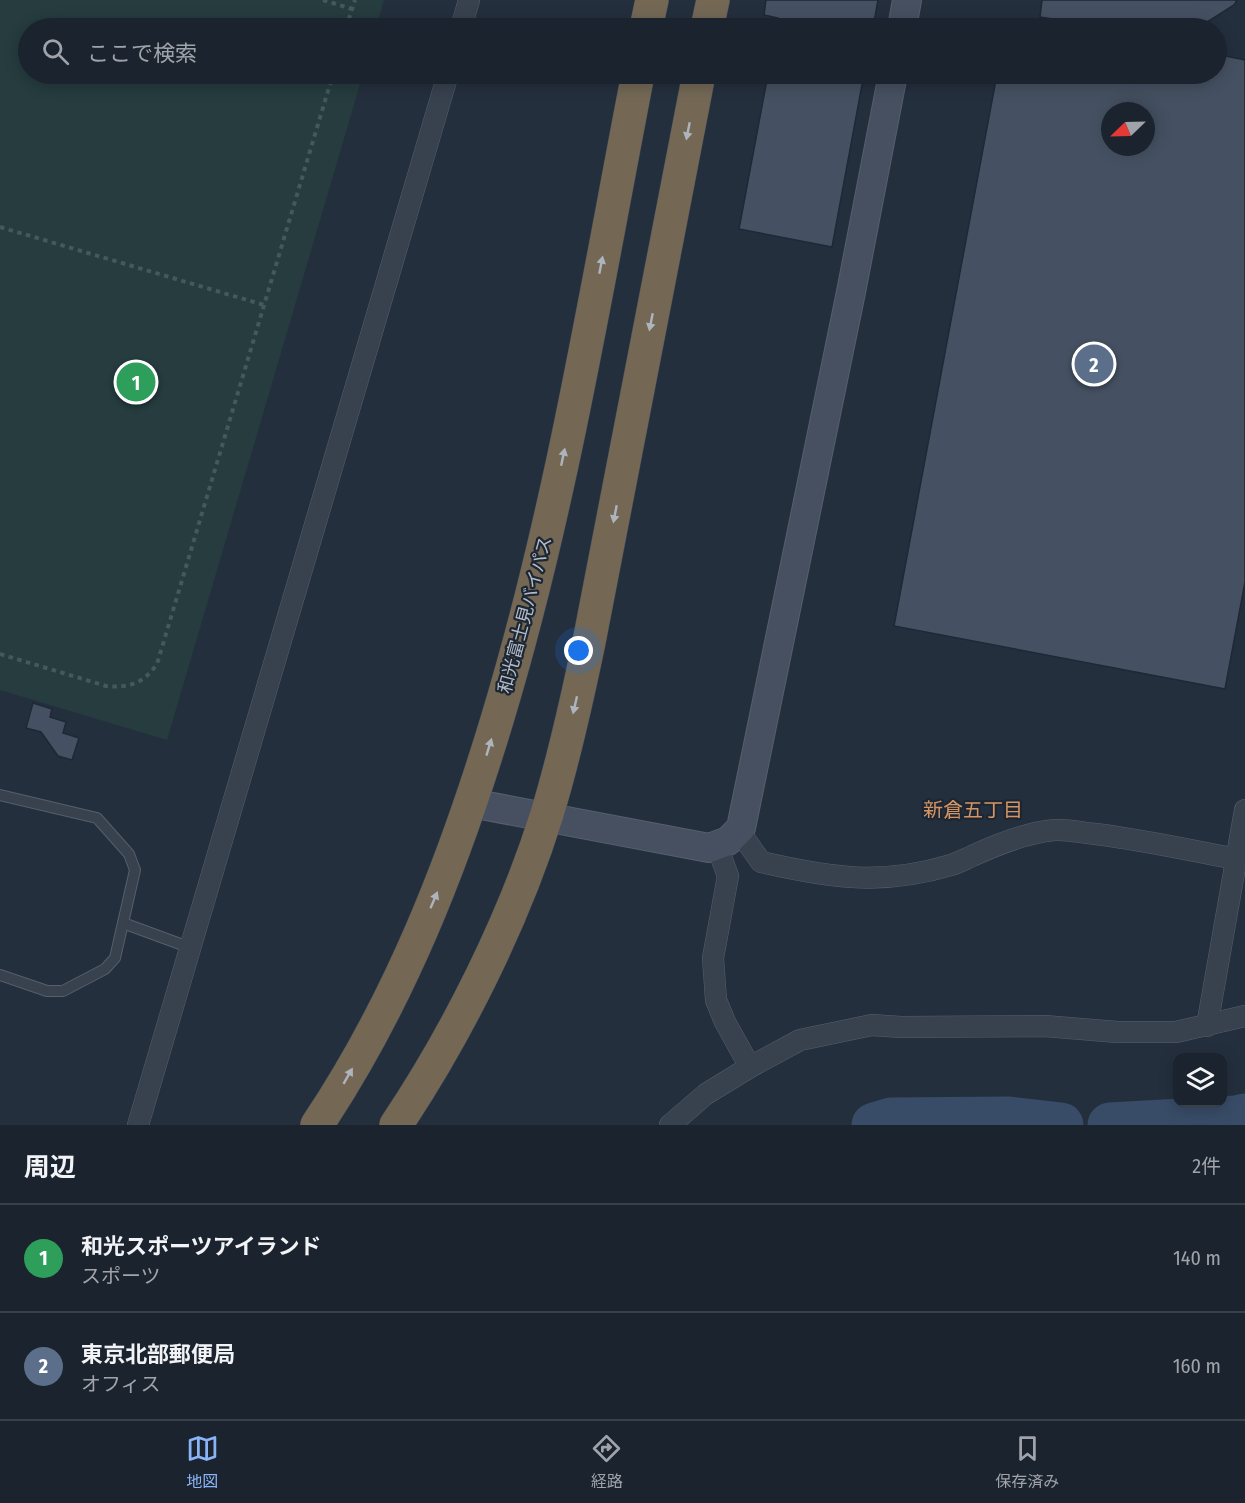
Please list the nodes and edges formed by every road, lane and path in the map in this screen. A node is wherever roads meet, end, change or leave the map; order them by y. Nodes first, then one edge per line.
1 (323, 0) edge
2 (355, 0) edge
3 (469, 0) edge
4 (652, 0) edge
5 (713, 0) edge
6 (907, 0) edge
7 (352, 9) junction
8 (349, 18) edge
9 (464, 18) edge
10 (648, 18) edge
11 (709, 18) edge
12 (904, 18) edge
13 (330, 84) edge
14 (445, 84) edge
15 (636, 84) edge
16 (697, 84) edge
17 (891, 84) edge
18 (0, 227) edge
19 (264, 306) junction
20 (0, 654) edge
21 (0, 795) edge
22 (471, 803) junction
23 (1245, 810) edge
24 (547, 816) junction
25 (728, 839) junction
26 (1236, 859) junction
27 (123, 923) junction
28 (191, 948) junction
29 (0, 975) edge
30 (1245, 1016) edge
31 (1207, 1026) junction
32 (750, 1067) junction
33 (138, 1125) edge
34 (317, 1125) edge
35 (396, 1125) edge
36 (670, 1125) edge

1 - 7 path
2 - 7 path
3 - 9 street
4 - 10 highway
5 - 11 highway
6 - 12 street
7 - 8 path
13 - 19 path
14 - 28 street
22 -> 15 highway, 和光富士見バイパス
16 -> 24 highway
17 - 25 street
18 - 19 path
19 - 20 path
21 - 27 lane
22 - 24 street
34 -> 22 highway, 和光富士見バイパス
23 - 26 street
24 - 25 street
24 - 35 highway
25 - 26 street
25 - 32 street
26 - 31 street
27 - 28 lane
27 - 29 lane
28 - 33 street
30 - 31 street
31 - 32 street
32 - 36 street

